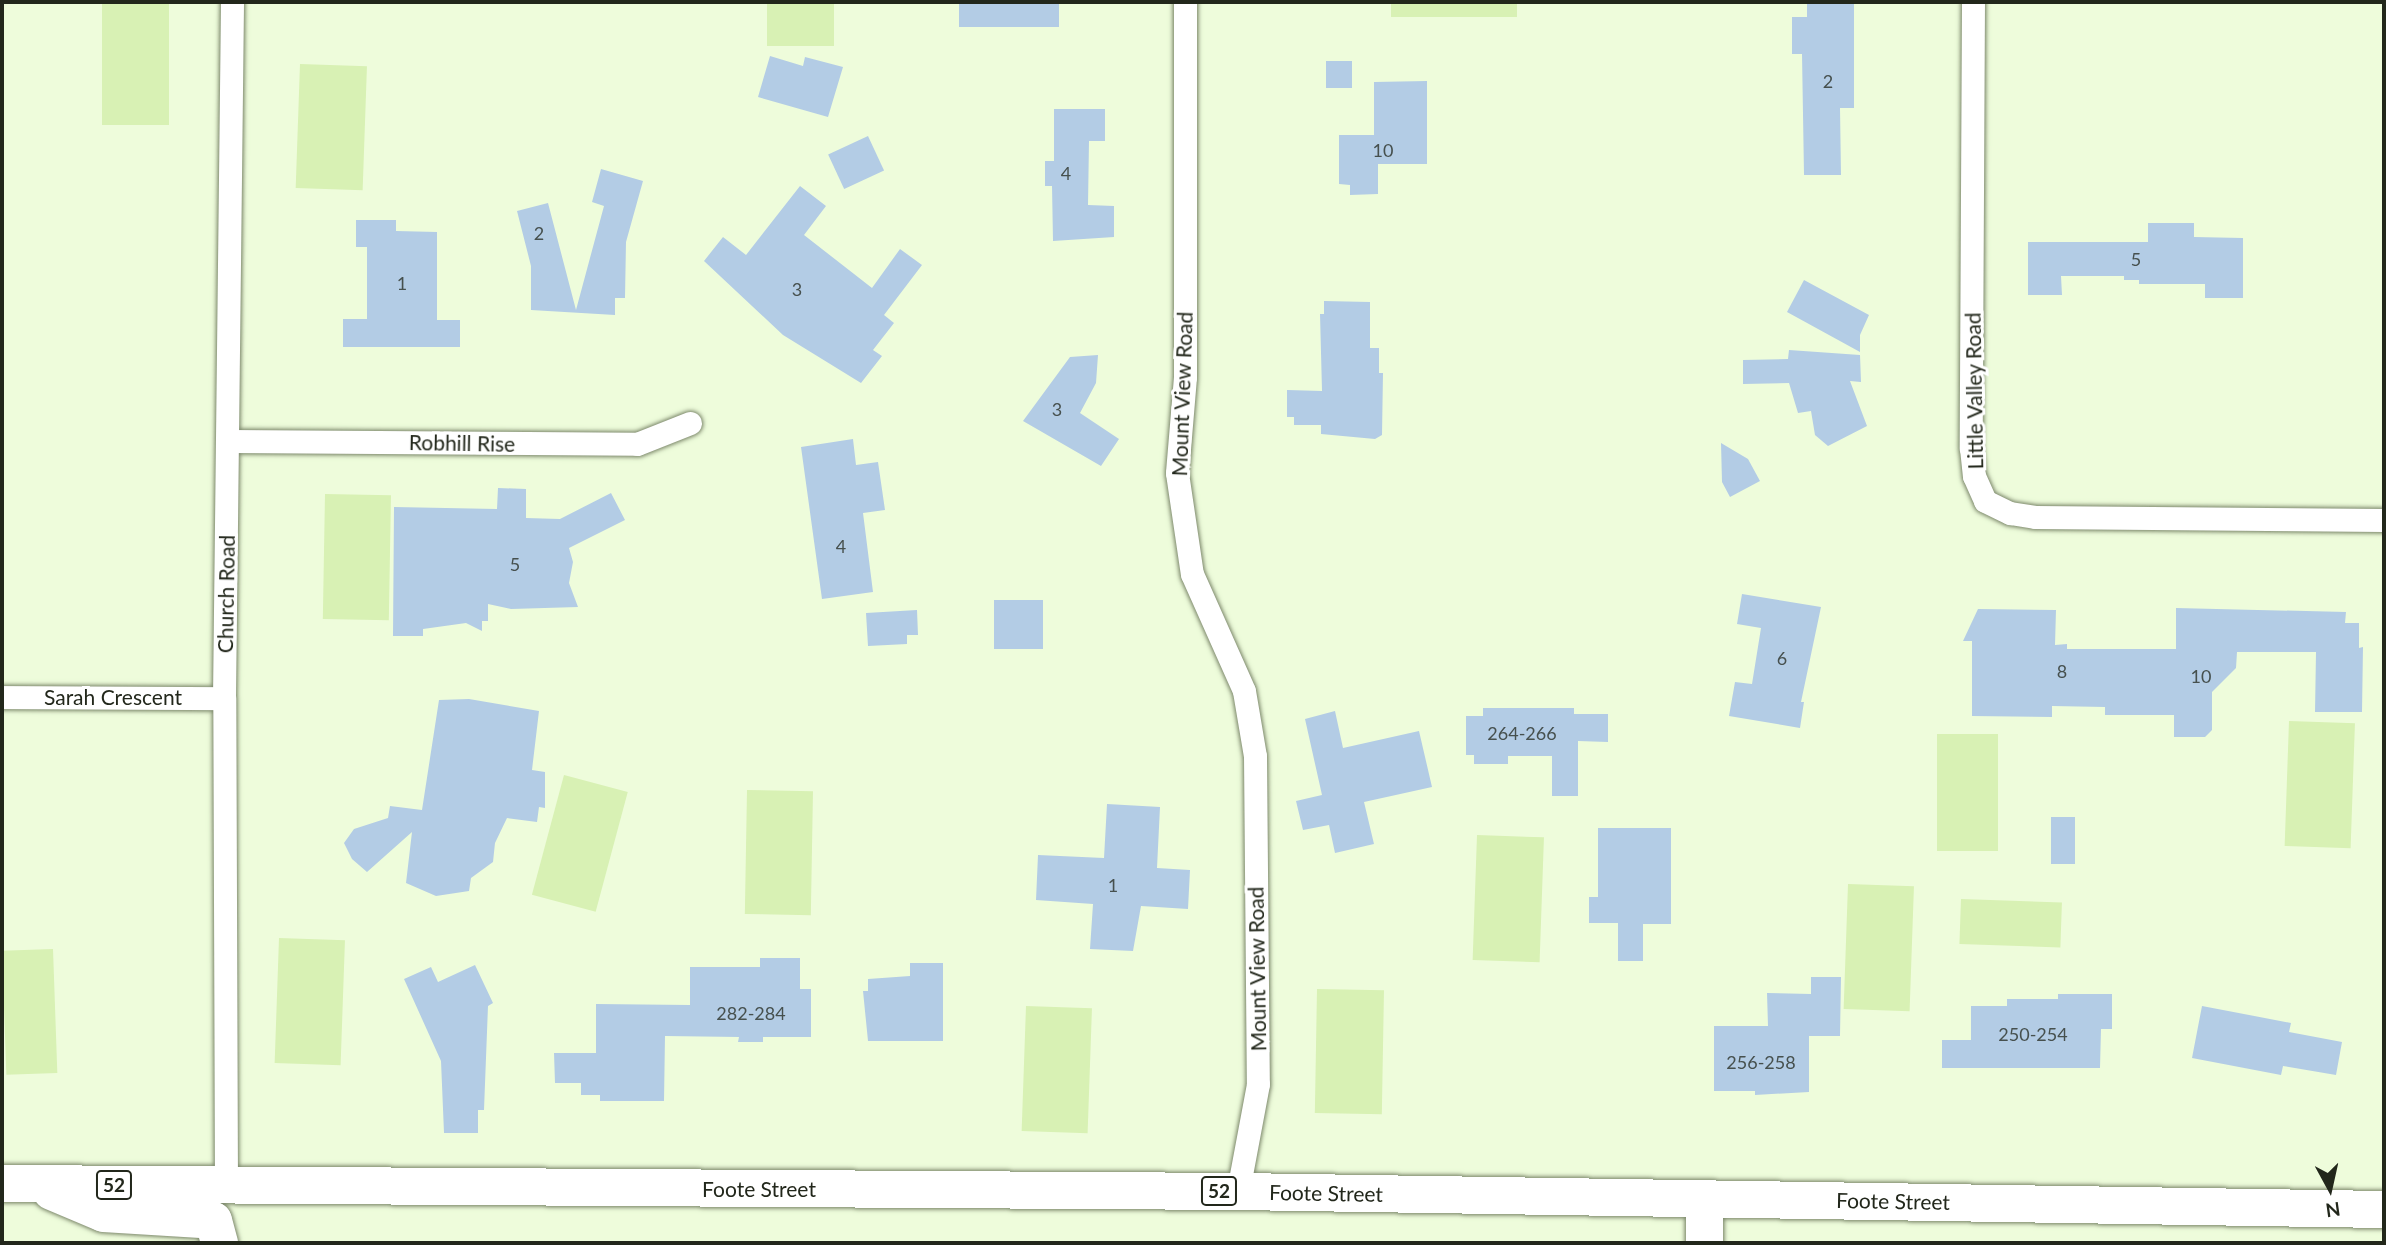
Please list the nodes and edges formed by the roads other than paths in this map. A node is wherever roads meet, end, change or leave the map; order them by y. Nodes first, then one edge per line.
1 (232, 2) edge
2 (1185, 2) edge
3 (1973, 2) edge
4 (690, 423) dead end
5 (229, 441) junction
6 (2384, 520) edge
7 (2, 697) edge
8 (224, 698) junction
9 (18, 1183) edge
10 (226, 1187) junction
11 (1238, 1191) junction
12 (1704, 1198) junction
13 (2384, 1209) edge
14 (219, 1243) edge
15 (1704, 1243) edge

1 - 5 street, Church Road
2 - 11 street, Mount View Road
3 - 6 street, Little Valley Road
4 - 5 street, Robhill Rise
5 - 8 street, Church Road
7 - 8 street, Sarah Crescent
8 - 10 street, Church Road
9 - 10 main road, 52
9 - 14 main road
10 - 11 main road, Foote Street / 52
11 - 12 main road, Foote Street / 52
12 - 13 main road, Foote Street / 52
12 - 15 main road

